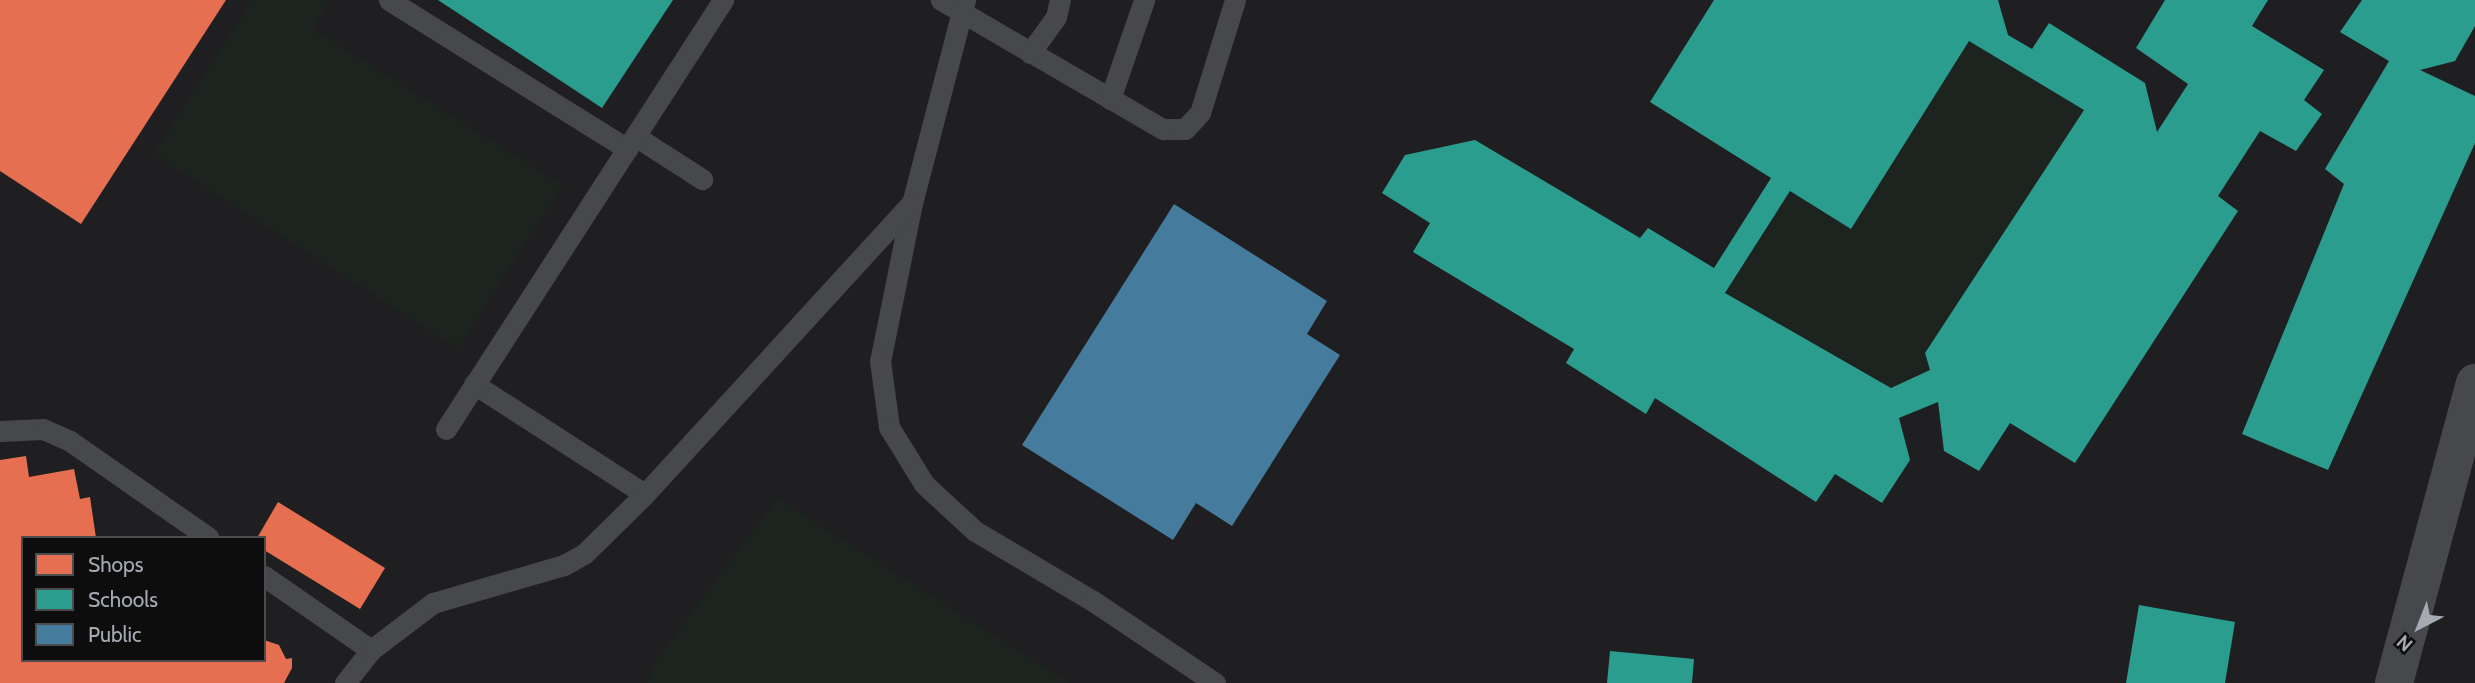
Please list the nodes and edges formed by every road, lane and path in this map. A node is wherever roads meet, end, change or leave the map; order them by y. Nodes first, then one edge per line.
1 (390, 0) edge
2 (723, 0) edge
3 (941, 0) edge
4 (1060, 0) edge
5 (1144, 0) edge
6 (1235, 0) edge
7 (963, 6) edge
8 (1030, 53) junction
9 (1110, 99) junction
10 (631, 142) junction
11 (702, 179) dead end
12 (912, 203) junction
13 (2475, 383) edge
14 (474, 384) junction
15 (446, 429) dead end
16 (0, 431) edge
17 (645, 494) junction
18 (206, 536) edge
19 (266, 577) edge
20 (371, 650) junction
21 (345, 683) edge
22 (1216, 683) edge
23 (2394, 683) edge

1 - 10 lane
2 - 10 lane
3 - 7 lane
4 - 8 lane
5 - 9 lane
6 - 9 lane
7 - 8 lane
7 - 12 lane
8 - 9 lane
10 - 11 lane
10 - 14 lane
12 - 17 lane
12 - 22 lane
13 - 23 street
14 - 15 lane
14 - 17 lane
16 - 18 lane
17 - 20 lane
19 - 20 lane
20 - 21 lane

